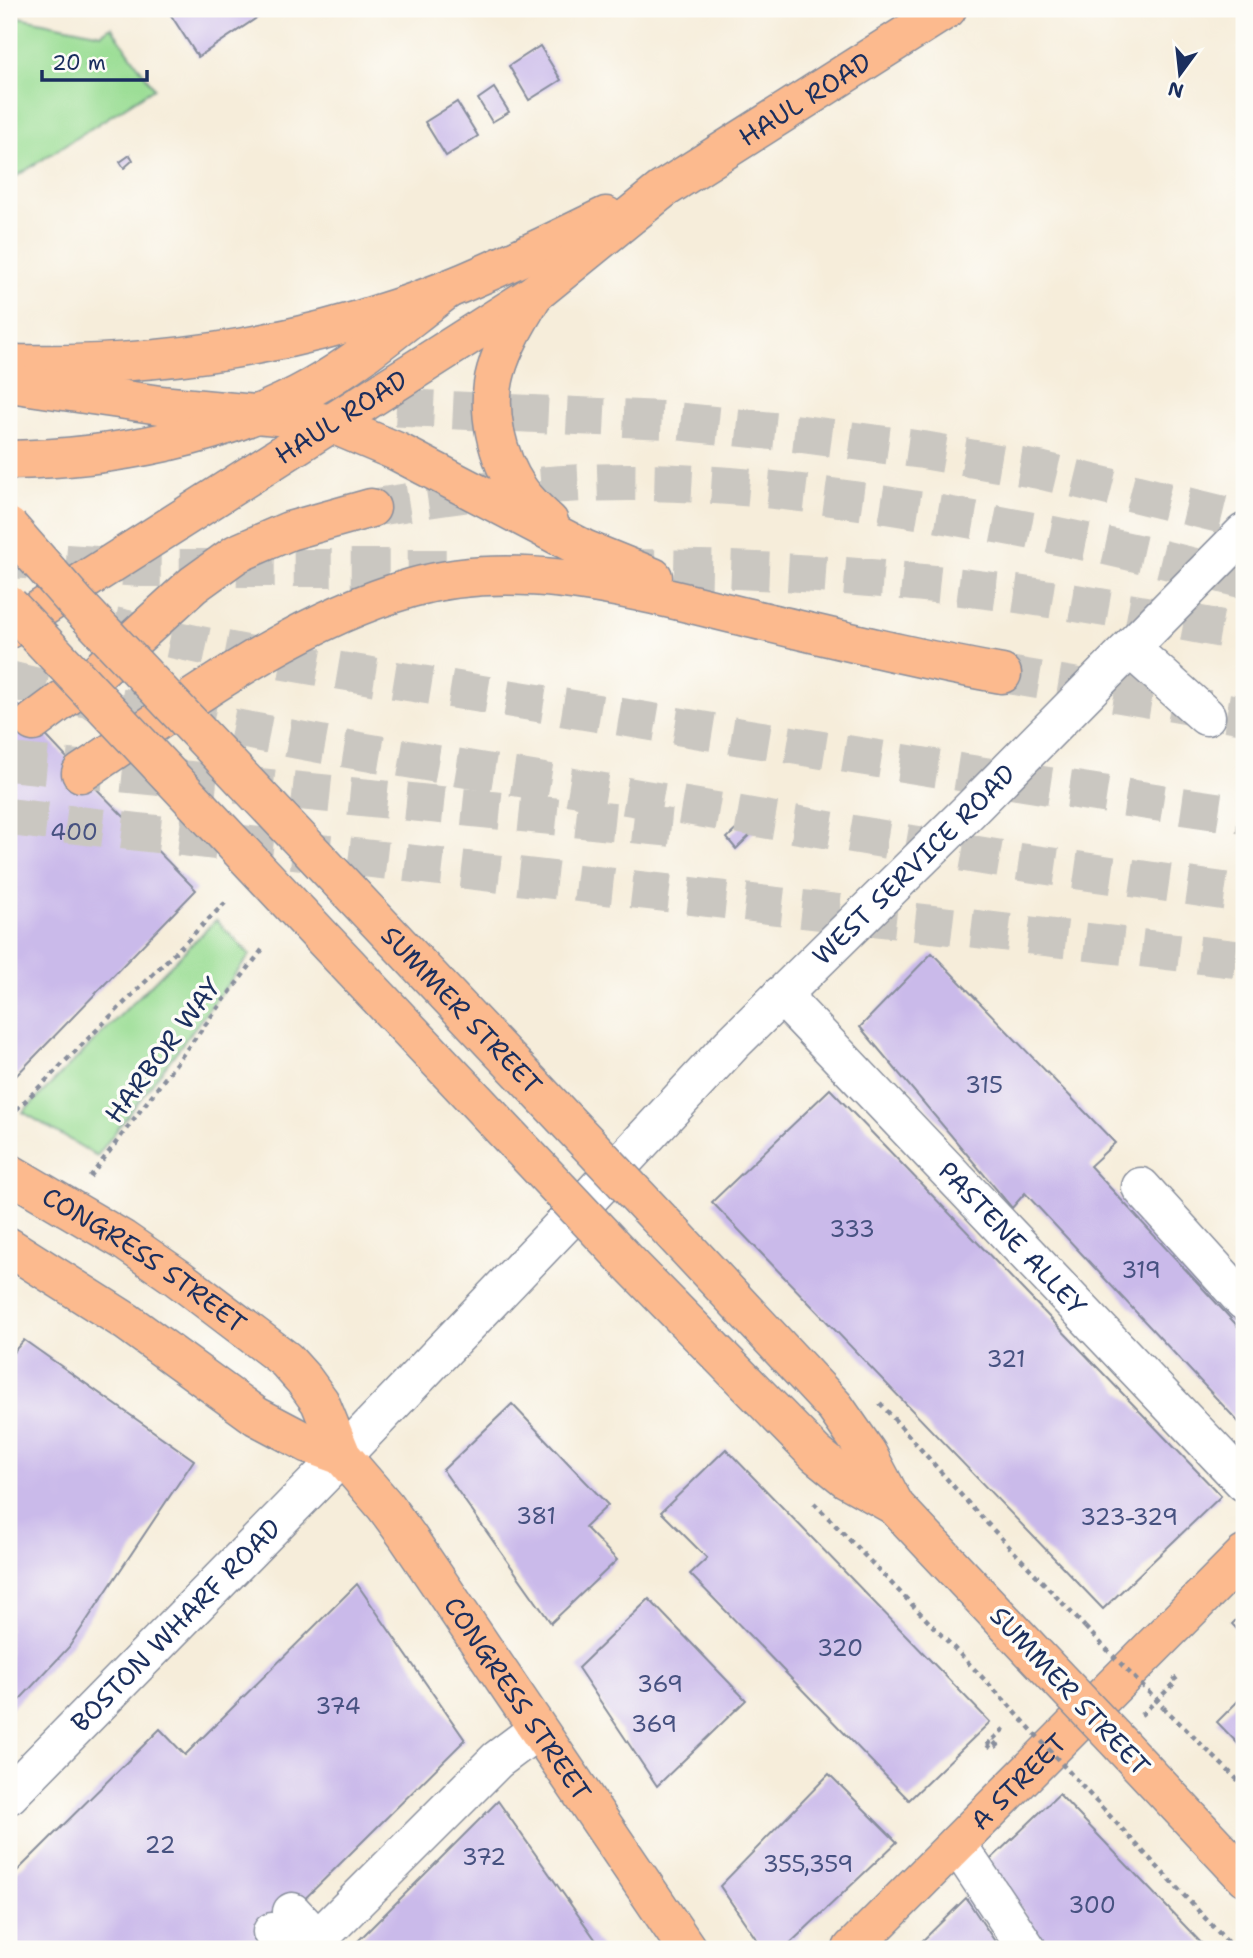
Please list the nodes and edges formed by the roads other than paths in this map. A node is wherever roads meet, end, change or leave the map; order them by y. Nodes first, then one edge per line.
1 (947, 9) edge
2 (662, 190) junction
3 (448, 289) junction
4 (534, 294) junction
5 (9, 364) edge
6 (9, 383) edge
7 (254, 414) junction
8 (332, 424) junction
9 (9, 460) edge
10 (371, 508) tunnel mouth
11 (9, 527) edge
12 (1244, 533) edge
13 (583, 549) junction
14 (9, 606) edge
15 (9, 629) edge
16 (861, 645) junction
17 (1131, 649) junction
18 (1002, 674) tunnel mouth
19 (1206, 716) dead end
20 (33, 722) dead end
21 (80, 773) dead end
22 (781, 995) junction
23 (9, 1173) edge
24 (1141, 1187) dead end
25 (588, 1199) joint
26 (9, 1247) edge
27 (1244, 1301) edge
28 (342, 1456) junction
29 (1244, 1482) edge
30 (895, 1506) junction
31 (1244, 1555) edge
32 (537, 1730) junction
33 (9, 1795) edge
34 (957, 1844) junction
35 (1244, 1876) edge
36 (284, 1940) edge
37 (682, 1948) edge
38 (852, 1949) edge
39 (1027, 1949) edge

1 - 2 main road, HAUL ROAD
2 - 3 main road, HAUL ROAD
2 - 4 main road, HAUL ROAD
3 - 5 main road, HAUL ROAD
3 - 7 main road
4 - 8 main road, HAUL ROAD
4 - 13 main road
6 - 7 main road
7 - 8 main road
7 - 9 main road
8 - 13 main road
8 - 15 main road, HAUL ROAD
10 - 20 main road
11 - 30 main road, SUMMER STREET, bridge
12 - 17 street, WEST SERVICE ROAD
13 - 16 main road
14 - 30 main road, SUMMER STREET, bridge
16 - 18 main road
16 - 21 main road
17 - 19 street
17 - 22 street, WEST SERVICE ROAD
22 - 25 street, WEST SERVICE ROAD
22 - 29 street, PASTENE ALLEY
23 - 28 main road, CONGRESS STREET
24 - 27 street
25 - 28 street, BOSTON WHARF ROAD
26 - 28 main road, CONGRESS STREET
28 - 32 main road, CONGRESS STREET
28 - 33 street, BOSTON WHARF ROAD
30 - 35 main road, SUMMER STREET, bridge
31 - 34 main road, A STREET
32 - 36 street
32 - 37 main road, CONGRESS STREET
34 - 38 main road, A STREET
34 - 39 street

